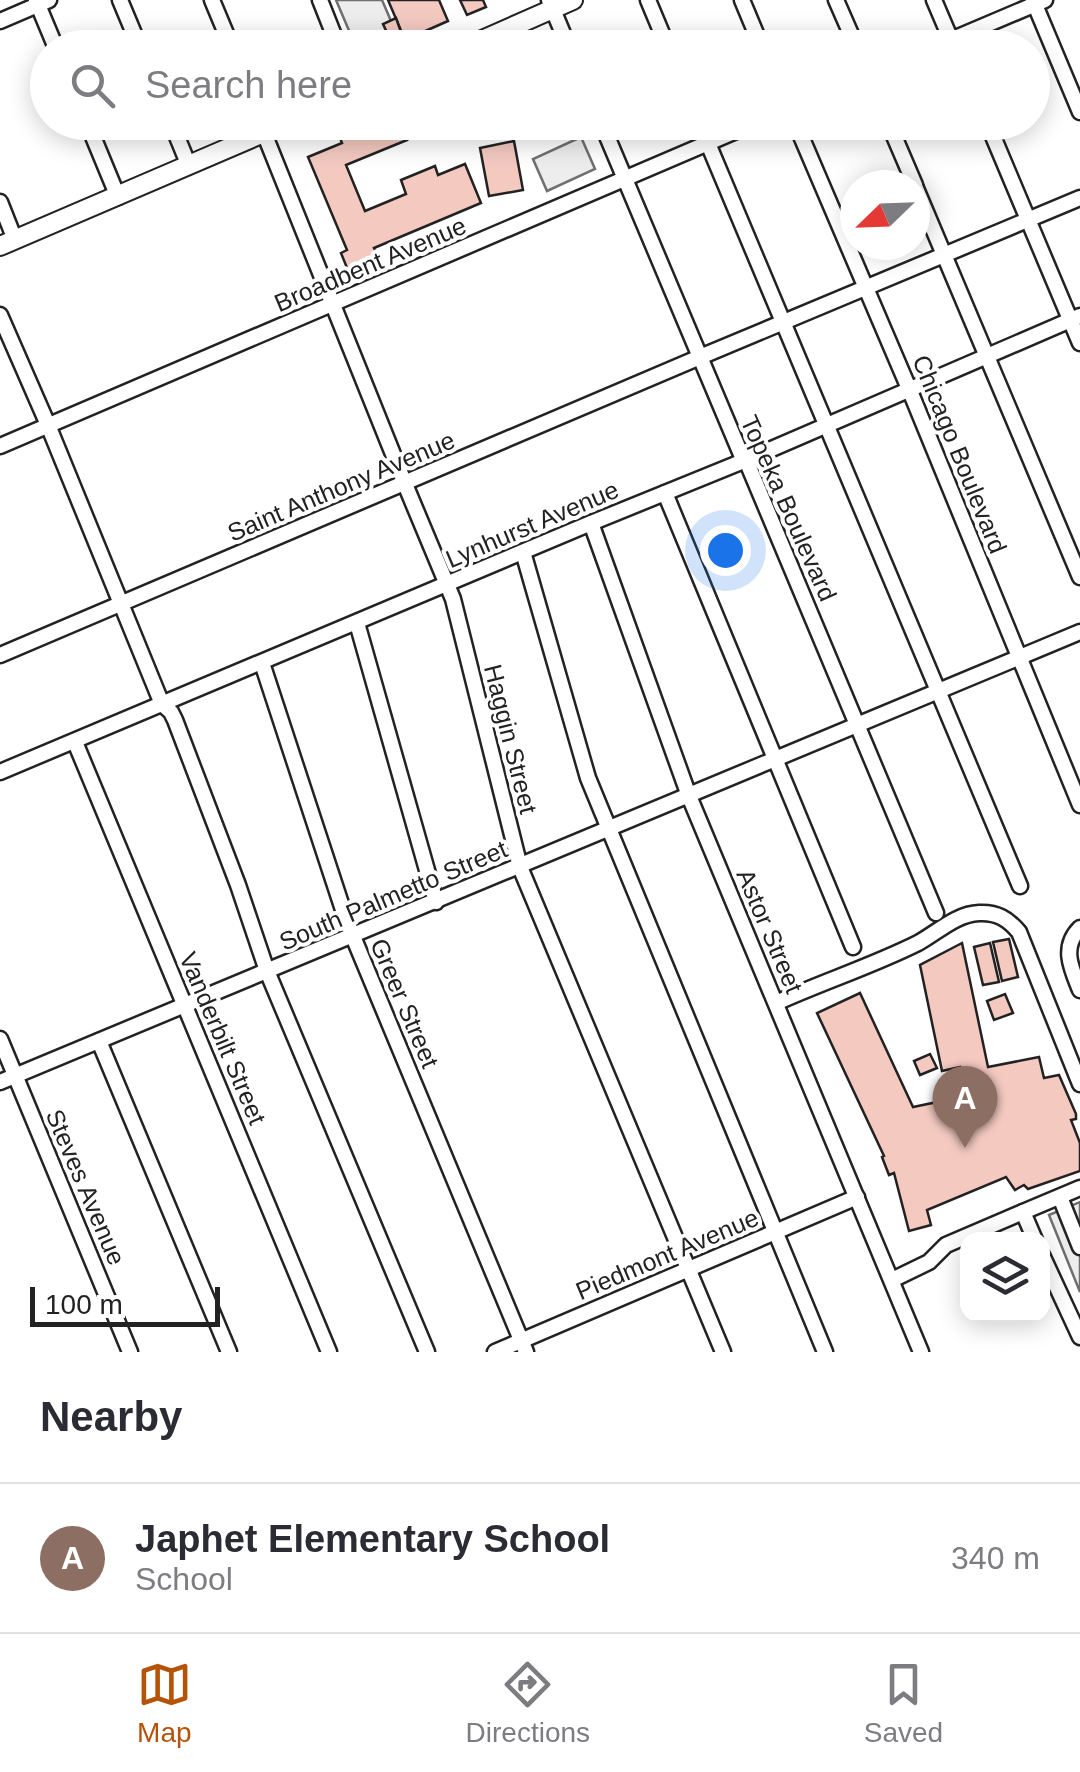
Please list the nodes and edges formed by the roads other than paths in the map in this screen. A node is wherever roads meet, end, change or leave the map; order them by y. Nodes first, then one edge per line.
1 (120, 0) edge
2 (212, 0) edge
3 (320, 0) edge
4 (573, 0) edge
5 (648, 0) edge
6 (742, 0) edge
7 (836, 0) edge
8 (934, 0) edge
9 (1038, 1) edge
10 (42, 2) edge
11 (551, 4) edge
12 (0, 21) edge
13 (51, 30) edge
14 (132, 30) edge
15 (224, 30) edge
16 (332, 30) edge
17 (500, 30) edge
18 (562, 30) edge
19 (660, 30) edge
20 (754, 30) edge
21 (848, 30) edge
22 (947, 30) edge
23 (979, 30) edge
24 (1049, 30) edge
25 (1050, 33) edge
26 (1080, 112) edge
27 (94, 140) edge
28 (178, 140) edge
29 (242, 140) edge
30 (269, 140) edge
31 (608, 140) edge
32 (707, 140) edge
33 (715, 140) edge
34 (803, 140) edge
35 (896, 140) edge
36 (994, 140) edge
37 (708, 143) junction
38 (189, 166) junction
39 (908, 170) edge
40 (624, 179) junction
41 (118, 197) junction
42 (1080, 198) edge
43 (0, 202) edge
44 (1028, 220) junction
45 (930, 222) edge
46 (8, 243) edge
47 (944, 255) junction
48 (866, 288) junction
49 (334, 304) junction
50 (0, 315) edge
51 (1075, 318) edge
52 (783, 322) junction
53 (1080, 343) edge
54 (700, 357) junction
55 (987, 357) junction
56 (910, 391) junction
57 (48, 425) junction
58 (826, 426) junction
59 (0, 446) edge
60 (746, 460) junction
61 (404, 484) junction
62 (665, 493) junction
63 (591, 523) junction
64 (523, 552) junction
65 (1080, 576) edge
66 (447, 584) junction
67 (120, 604) junction
68 (357, 623) junction
69 (1080, 632) edge
70 (0, 655) edge
71 (1019, 658) junction
72 (262, 663) junction
73 (938, 692) junction
74 (162, 704) junction
75 (858, 726) junction
76 (75, 742) junction
77 (775, 760) junction
78 (0, 772) edge
79 (689, 796) junction
80 (1080, 805) edge
81 (608, 830) junction
82 (520, 866) junction
83 (1020, 886) dead end
84 (436, 902) junction
85 (936, 912) dead end
86 (1080, 928) edge
87 (352, 936) junction
88 (853, 948) dead end
89 (268, 971) junction
90 (1080, 990) edge
91 (776, 1003) junction
92 (185, 1005) junction
93 (0, 1040) edge
94 (100, 1041) junction
95 (15, 1076) junction
96 (0, 1082) edge
97 (1080, 1084) edge
98 (1080, 1188) edge
99 (1060, 1196) junction
100 (857, 1197) junction
101 (1023, 1212) junction
102 (775, 1232) junction
103 (1032, 1232) edge
104 (1080, 1247) edge
105 (689, 1270) junction
106 (1050, 1272) edge
107 (892, 1280) junction
108 (1080, 1338) edge
109 (524, 1346) edge
110 (130, 1352) edge
111 (229, 1352) edge
112 (328, 1352) edge
113 (426, 1352) edge
114 (494, 1352) edge
115 (724, 1352) edge
116 (825, 1352) edge
117 (921, 1352) edge

1 - 14 street
2 - 15 street
3 - 16 street
4 - 11 main road
5 - 19 street
6 - 20 street
7 - 21 street
8 - 22 street
9 - 23 street
9 - 24 street
10 - 12 street
10 - 13 street
11 - 17 main road
11 - 18 street
25 - 26 street
27 - 41 street
28 - 38 street
29 - 38 main road
30 - 49 street, Haggin Street
31 - 40 street, Topeka Boulevard
32 - 37 street
33 - 37 street, Broadbent Avenue
34 - 48 street, Chicago Boulevard
35 - 39 street
36 - 44 street
37 - 40 street, Broadbent Avenue
37 - 52 street
38 - 41 main road
40 - 49 street, Broadbent Avenue
40 - 54 street, Topeka Boulevard
41 - 46 main road
42 - 44 street, Saint Anthony Avenue
43 - 46 street
44 - 47 street, Saint Anthony Avenue
44 - 51 street
45 - 47 street
47 - 48 street, Saint Anthony Avenue
47 - 55 street
48 - 52 street, Saint Anthony Avenue
48 - 56 street, Chicago Boulevard
49 - 57 street, Broadbent Avenue
49 - 61 street, Haggin Street
50 - 57 street
51 - 53 street
51 - 55 street, Lynhurst Avenue
52 - 54 street, Saint Anthony Avenue
52 - 58 street
54 - 60 street, Topeka Boulevard
54 - 61 street, Saint Anthony Avenue
55 - 56 street, Lynhurst Avenue
55 - 65 street
56 - 58 street, Lynhurst Avenue
56 - 71 street, Chicago Boulevard
57 - 59 street, Broadbent Avenue
57 - 67 street
58 - 60 street, Lynhurst Avenue
58 - 73 street
60 - 62 street, Lynhurst Avenue
60 - 75 street, Topeka Boulevard
61 - 66 street, Haggin Street
61 - 67 street, Saint Anthony Avenue
62 - 63 street, Lynhurst Avenue
62 - 77 street
63 - 64 street, Lynhurst Avenue
63 - 79 street, Astor Street
64 - 66 street, Lynhurst Avenue
64 - 81 street
66 - 68 street, Lynhurst Avenue
66 - 82 street, Haggin Street
67 - 70 street, Saint Anthony Avenue
67 - 74 street
68 - 72 street, Lynhurst Avenue
68 - 84 street
69 - 71 street, South Palmetto Street
71 - 73 street, South Palmetto Street
71 - 80 street, Chicago Boulevard
72 - 74 street, Lynhurst Avenue
72 - 87 street, Greer Street
73 - 75 street, South Palmetto Street
73 - 83 street
74 - 76 street, Lynhurst Avenue
74 - 89 street
75 - 77 street, South Palmetto Street
75 - 85 street, Topeka Boulevard
76 - 78 street, Lynhurst Avenue
76 - 92 street, Vanderbilt Street
77 - 79 street, South Palmetto Street
77 - 88 street
79 - 81 street, South Palmetto Street
79 - 91 street, Astor Street
81 - 82 street, South Palmetto Street
81 - 102 street
82 - 84 street, South Palmetto Street
82 - 105 street, Haggin Street
84 - 87 street, South Palmetto Street
86 - 90 street
87 - 89 street, South Palmetto Street
87 - 109 street, Greer Street
89 - 92 street, South Palmetto Street
89 - 113 street
91 - 97 street
91 - 100 street, Astor Street
92 - 94 street, South Palmetto Street
92 - 112 street, Vanderbilt Street
93 - 95 street, Steves Avenue
94 - 95 street, South Palmetto Street
94 - 111 street
95 - 96 street, South Palmetto Street
95 - 110 street, Steves Avenue
98 - 99 street
99 - 101 street
99 - 104 street
100 - 102 street, Piedmont Avenue
100 - 107 street, Astor Street
101 - 103 street
101 - 107 street
102 - 105 street, Piedmont Avenue
102 - 116 street
105 - 109 street, Piedmont Avenue
105 - 115 street, Haggin Street
106 - 108 street
107 - 117 street, Astor Street
109 - 114 street, Piedmont Avenue

